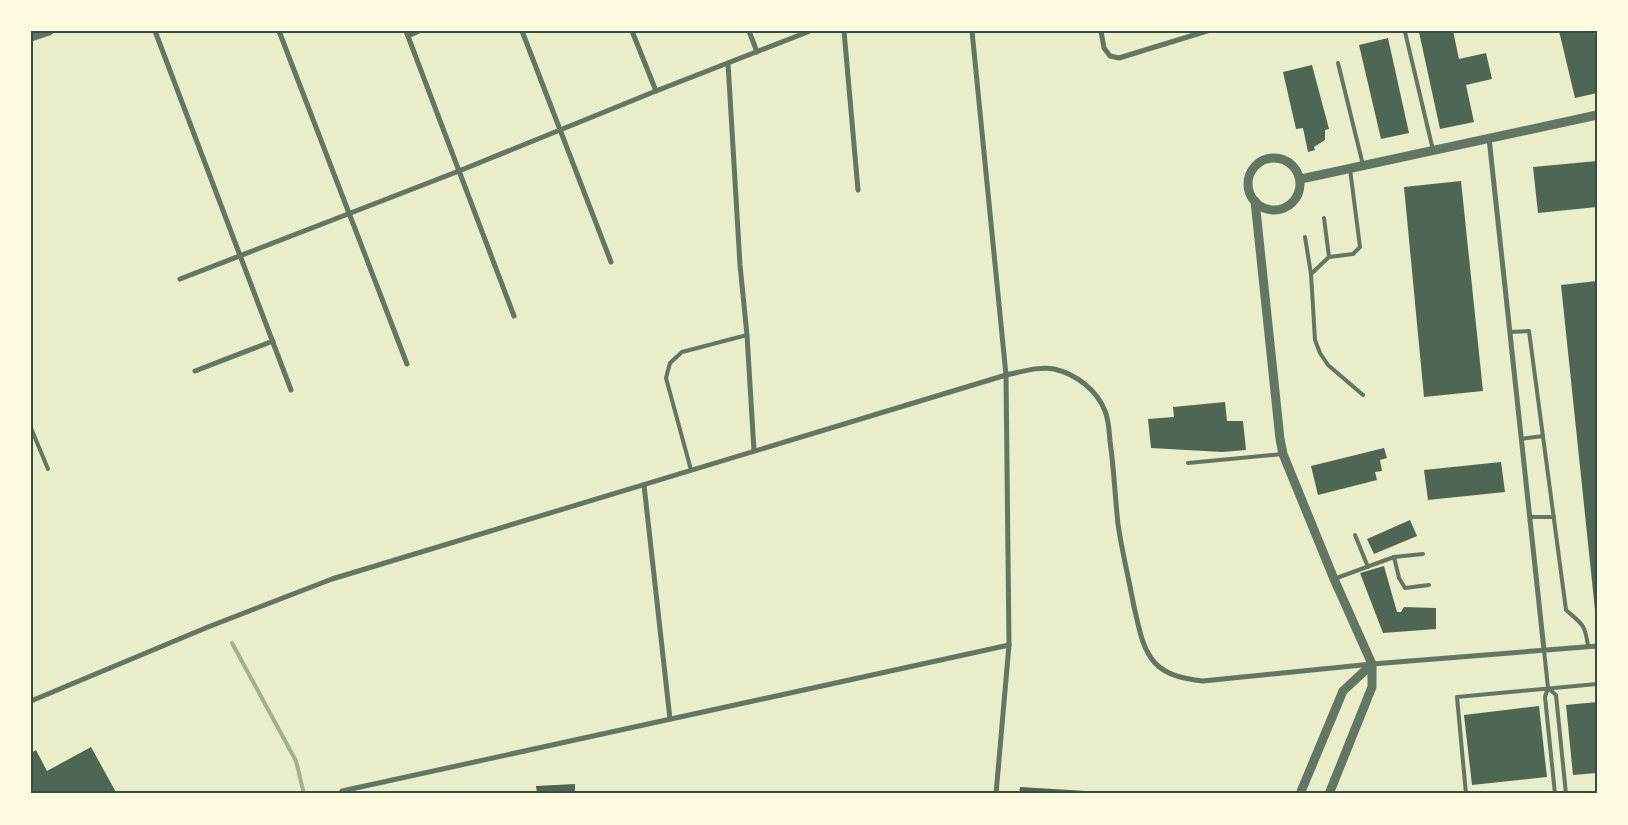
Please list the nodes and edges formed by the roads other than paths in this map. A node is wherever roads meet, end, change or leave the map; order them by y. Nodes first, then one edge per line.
1 (50, 31) edge
2 (155, 31) edge
3 (279, 31) edge
4 (419, 31) edge
5 (522, 31) edge
6 (632, 31) edge
7 (749, 31) edge
8 (810, 31) edge
9 (844, 31) edge
10 (972, 31) edge
11 (1101, 31) edge
12 (1208, 31) edge
13 (1405, 32) dead end
14 (407, 34) edge
15 (31, 37) edge
16 (757, 52) junction
17 (728, 63) junction
18 (1338, 63) dead end
19 (656, 91) junction
20 (1597, 115) edge
21 (560, 130) junction
22 (1489, 138) junction
23 (1433, 150) junction
24 (1362, 165) junction
25 (1350, 168) junction
26 (459, 171) junction
27 (1300, 179) junction
28 (858, 190) dead end
29 (1255, 201) junction
30 (349, 214) junction
31 (1324, 218) dead end
32 (1305, 237) dead end
33 (240, 255) junction
34 (1329, 257) junction
35 (611, 262) dead end
36 (1311, 274) junction
37 (180, 279) dead end
38 (514, 316) dead end
39 (1510, 332) junction
40 (747, 335) junction
41 (273, 341) junction
42 (407, 364) dead end
43 (195, 371) dead end
44 (1006, 375) junction
45 (291, 390) dead end
46 (1363, 395) dead end
47 (31, 428) edge
48 (1543, 436) junction
49 (1521, 438) junction
50 (754, 451) junction
51 (1283, 454) junction
52 (1188, 463) dead end
53 (48, 469) dead end
54 (691, 470) junction
55 (644, 486) junction
56 (1530, 517) junction
57 (1554, 517) junction
58 (1355, 534) dead end
59 (1423, 554) dead end
60 (1394, 557) junction
61 (1368, 567) junction
62 (1334, 579) junction
63 (1429, 585) dead end
64 (1009, 645) junction
65 (1588, 646) junction
66 (1597, 646) edge
67 (1544, 650) junction
68 (1372, 664) junction
69 (1597, 684) edge
70 (1548, 688) junction
71 (31, 702) edge
72 (670, 719) junction
73 (342, 791) dead end
74 (1597, 793) edge
75 (996, 794) edge
76 (1300, 794) edge
77 (1328, 794) edge
78 (1466, 794) edge
79 (1555, 794) edge
80 (1566, 794) edge
81 (1584, 794) edge

1 - 15 street
2 - 33 street
3 - 30 street
4 - 14 street
5 - 21 street
6 - 19 street
7 - 16 street
8 - 16 street
9 - 28 street
10 - 44 street
11 - 12 street
13 - 23 lane
14 - 26 street
16 - 17 street
17 - 19 street
17 - 40 street
18 - 24 lane
19 - 21 street
20 - 22 street
21 - 26 street
21 - 35 street
22 - 23 street
22 - 39 street
23 - 24 street
24 - 25 street
25 - 27 street
25 - 34 lane
26 - 30 street
26 - 38 street
27 - 29 street
27 - 29 street
29 - 51 street
30 - 33 street
30 - 42 street
31 - 34 lane
32 - 36 lane
33 - 37 street
33 - 41 street
34 - 36 lane
36 - 46 lane
39 - 48 lane
39 - 49 street
40 - 50 street
40 - 54 lane
41 - 43 street
41 - 45 street
44 - 50 street
44 - 64 street
44 - 68 street
47 - 53 lane
48 - 49 lane
48 - 57 lane
49 - 56 street
50 - 54 street
51 - 52 lane
51 - 62 street
54 - 55 street
55 - 71 street
55 - 72 street
56 - 57 lane
56 - 67 street
57 - 65 lane
58 - 61 lane
59 - 60 lane
60 - 61 lane
60 - 63 lane
61 - 62 lane
62 - 68 street
64 - 72 street
64 - 75 street
65 - 66 street
65 - 67 street
67 - 68 street
67 - 70 lane
68 - 76 street
68 - 77 street
69 - 70 lane
70 - 78 lane
70 - 79 lane
70 - 80 lane
72 - 73 street
74 - 81 lane

